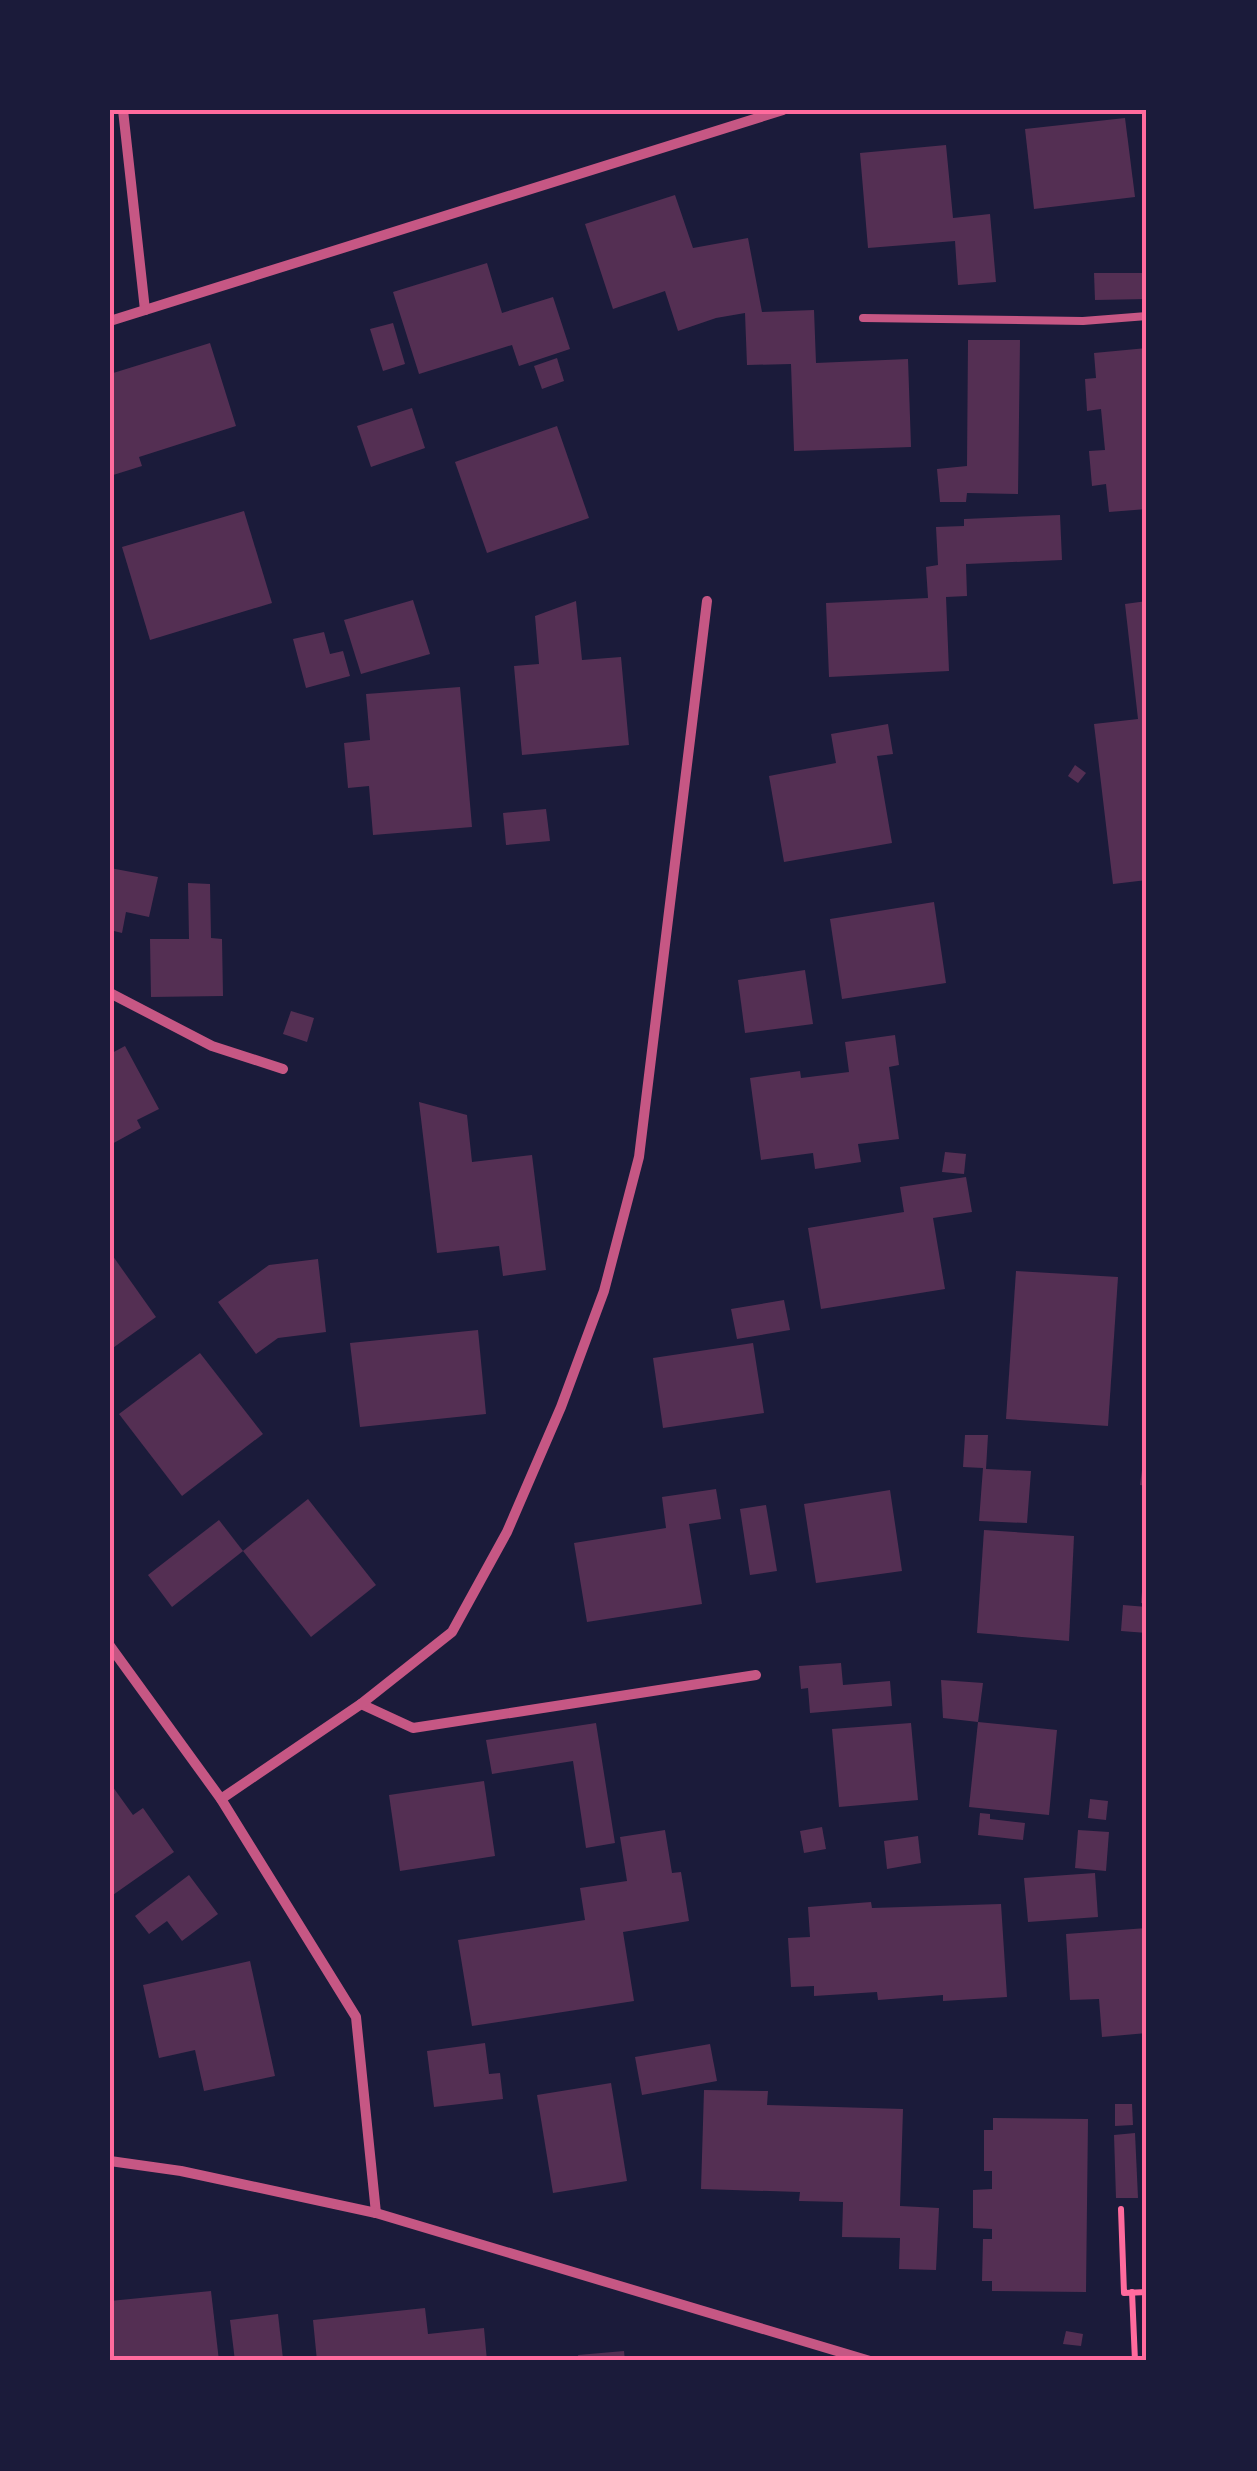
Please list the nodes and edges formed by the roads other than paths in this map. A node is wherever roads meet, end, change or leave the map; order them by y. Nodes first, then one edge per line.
1 (123, 110) edge
2 (782, 110) edge
3 (145, 310) junction
4 (1147, 316) edge
5 (863, 318) dead end
6 (110, 320) edge
7 (707, 600) dead end
8 (110, 993) edge
9 (283, 1069) dead end
10 (110, 1646) edge
11 (756, 1675) dead end
12 (362, 1704) junction
13 (221, 1799) junction
14 (110, 2160) edge
15 (376, 2213) junction
16 (849, 2358) edge
17 (870, 2361) edge

1 - 3 street
2 - 3 street
3 - 6 street
4 - 5 lane
7 - 12 street
8 - 9 street
10 - 13 street
11 - 12 street
12 - 13 street
13 - 15 street
14 - 15 street
15 - 16 street
16 - 17 street

